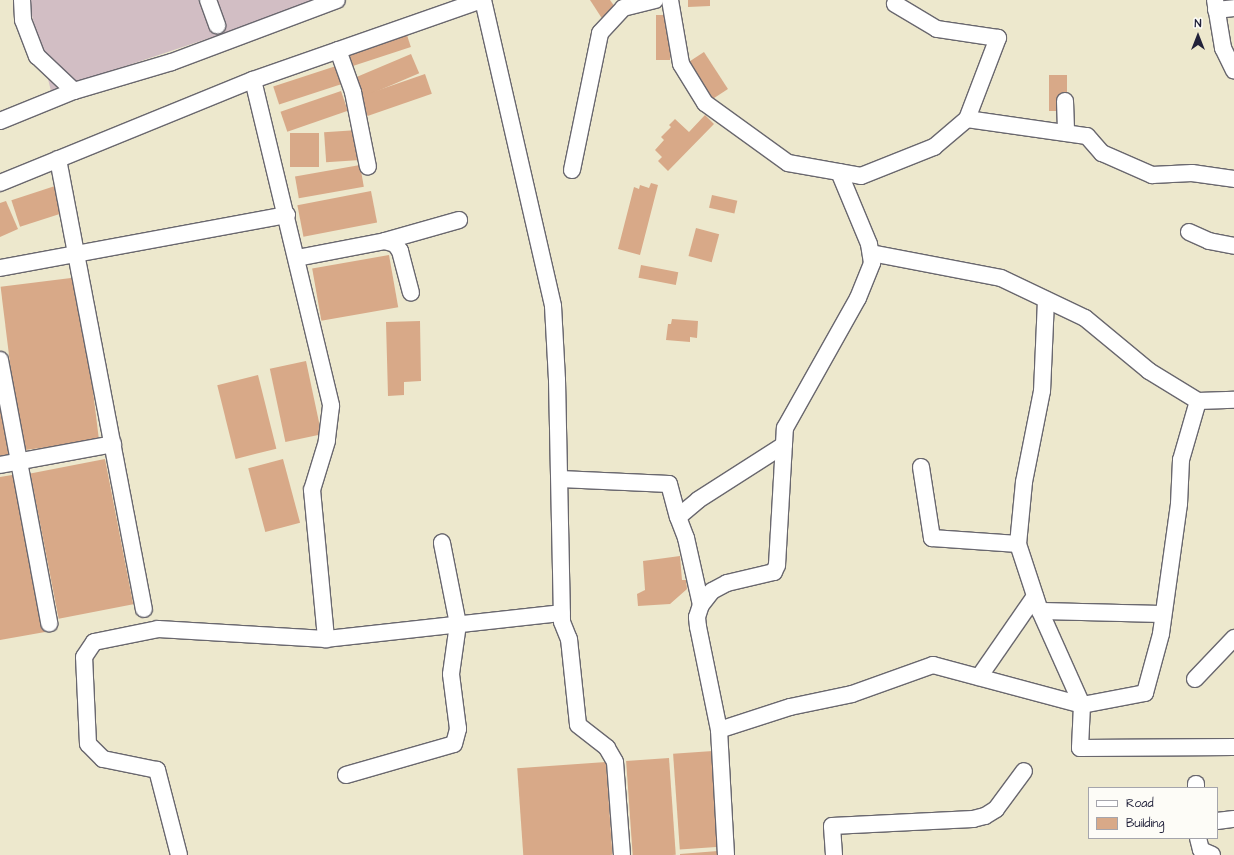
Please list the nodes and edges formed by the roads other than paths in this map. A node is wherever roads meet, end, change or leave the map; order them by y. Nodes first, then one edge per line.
1 (22, 0) edge
2 (208, 0) edge
3 (337, 0) edge
4 (482, 0) edge
5 (655, 0) edge
6 (670, 0) edge
7 (895, 4) dead end
8 (1215, 5) edge
9 (1234, 8) edge
10 (217, 25) dead end
11 (338, 50) junction
12 (1234, 70) edge
13 (253, 80) junction
14 (74, 91) junction
15 (1065, 101) dead end
16 (967, 119) junction
17 (0, 121) edge
18 (1066, 133) junction
19 (58, 159) junction
20 (368, 167) dead end
21 (572, 170) dead end
22 (839, 172) junction
23 (1234, 179) edge
24 (0, 183) edge
25 (287, 216) junction
26 (459, 220) dead end
27 (1189, 232) dead end
28 (385, 241) junction
29 (1234, 246) edge
30 (870, 253) junction
31 (77, 254) junction
32 (297, 258) junction
33 (0, 268) edge
34 (411, 293) dead end
35 (1046, 300) junction
36 (0, 360) edge
37 (1234, 400) edge
38 (1198, 401) junction
39 (113, 444) junction
40 (784, 445) junction
41 (19, 462) junction
42 (0, 465) edge
43 (921, 467) dead end
44 (560, 479) junction
45 (678, 517) junction
46 (442, 543) dead end
47 (1018, 544) junction
48 (1037, 604) junction
49 (701, 605) junction
50 (144, 610) dead end
51 (562, 612) junction
52 (1163, 614) junction
53 (49, 623) dead end
54 (458, 624) junction
55 (1234, 638) edge
56 (326, 639) junction
57 (980, 677) junction
58 (1194, 679) dead end
59 (1082, 705) junction
60 (718, 730) junction
61 (1234, 747) edge
62 (1024, 771) dead end
63 (346, 776) dead end
64 (1234, 819) edge
65 (1218, 821) edge
66 (1198, 839) edge
67 (179, 855) edge
68 (622, 855) edge
69 (726, 855) edge
70 (834, 855) edge
71 (1212, 855) edge

1 - 14 street
2 - 10 street
3 - 14 street
4 - 11 street
4 - 44 street
5 - 21 street
6 - 22 street
7 - 16 street
8 - 9 street
8 - 12 street
11 - 13 street
11 - 20 street
13 - 19 street
13 - 25 street
14 - 17 street
15 - 18 street
16 - 18 street
16 - 22 street
18 - 23 street
19 - 24 street
19 - 31 street
22 - 30 street
25 - 31 street
25 - 32 street
26 - 28 street
27 - 29 street
28 - 32 street
28 - 34 street
30 - 35 street
30 - 40 street
31 - 33 street
31 - 39 street
32 - 56 street
35 - 38 street
35 - 47 street
36 - 41 street
37 - 38 street
38 - 52 street
39 - 41 street
39 - 50 street
40 - 45 street
40 - 49 street
41 - 42 street
41 - 53 street
43 - 47 street
44 - 45 street
44 - 51 street
45 - 49 street
46 - 54 street
47 - 48 street
48 - 52 street
48 - 57 street
48 - 59 street
49 - 60 street
51 - 54 street
51 - 68 street
52 - 59 street
54 - 56 street
54 - 63 street
55 - 58 street
56 - 67 street
57 - 59 street
57 - 60 street
59 - 61 street
60 - 69 street
62 - 70 street
64 - 65 street
66 - 71 street

